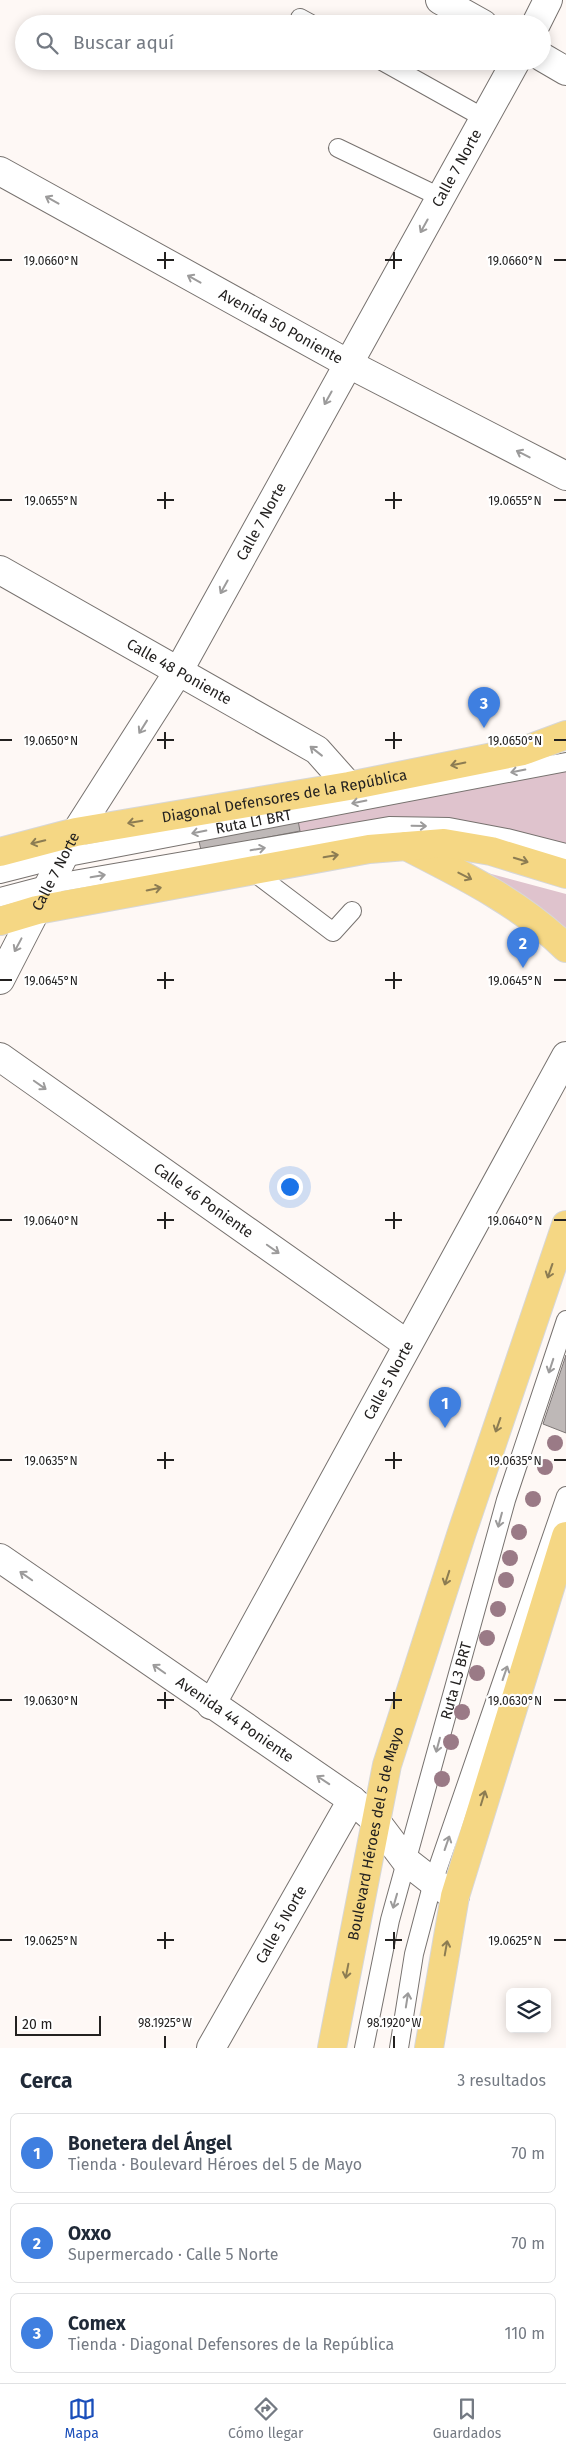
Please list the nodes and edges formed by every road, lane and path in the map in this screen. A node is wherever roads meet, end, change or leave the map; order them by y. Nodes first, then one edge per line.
1 (440, 0) edge
2 (548, 0) edge
3 (467, 15) edge
4 (540, 15) edge
5 (551, 62) edge
6 (398, 70) edge
7 (511, 70) edge
8 (566, 71) edge
9 (484, 118) junction
10 (338, 148) dead end
11 (0, 171) edge
12 (440, 197) junction
13 (347, 364) junction
14 (566, 476) edge
15 (0, 570) edge
16 (178, 672) junction
17 (566, 722) edge
18 (566, 735) edge
19 (523, 751) junction
20 (566, 762) edge
21 (349, 786) junction
22 (76, 832) junction
23 (406, 846) junction
24 (0, 852) edge
25 (566, 853) edge
26 (63, 858) junction
27 (251, 870) junction
28 (0, 874) edge
29 (566, 874) edge
30 (50, 884) junction
31 (0, 897) edge
32 (37, 910) junction
33 (352, 911) dead end
34 (0, 921) edge
35 (566, 948) edge
36 (0, 980) edge
37 (566, 1056) edge
38 (0, 1057) edge
39 (566, 1225) edge
40 (566, 1320) edge
41 (407, 1344) junction
42 (566, 1496) edge
43 (566, 1536) edge
44 (0, 1558) edge
45 (211, 1705) junction
46 (352, 1800) junction
47 (375, 1820) junction
48 (406, 1861) junction
49 (444, 1889) junction
50 (211, 2048) edge
51 (332, 2048) edge
52 (364, 2048) edge
53 (399, 2048) edge
54 (429, 2048) edge

1 - 3 street
2 - 4 street
5 - 8 street
6 - 9 lane
7 - 9 street, Calle 7 Norte
9 - 12 street, Calle 7 Norte
10 - 12 lane
13 -> 11 street, Avenida 50 Poniente
12 -> 13 street, Calle 7 Norte
14 -> 13 street, Avenida 50 Poniente
13 -> 16 street, Calle 7 Norte
15 - 16 street, Calle 48 Poniente
21 -> 16 street, Calle 48 Poniente
16 -> 22 street, Calle 7 Norte
17 - 19 main road
18 - 19 main road, Diagonal Defensores de la República
19 -> 21 main road, Diagonal Defensores de la República
20 -> 26 lane, Ruta L1 BRT
21 -> 22 main road, Diagonal Defensores de la República
22 -> 24 main road, Diagonal Defensores de la República
22 - 26 street, Calle 7 Norte
27 -> 23 main road
23 -> 29 main road
23 -> 35 main road
30 -> 25 lane, Ruta L1 BRT
26 - 28 lane, Ruta L1 BRT
26 - 30 street, Calle 7 Norte
32 -> 27 main road
27 - 33 lane
30 - 31 lane, Ruta L1 BRT
30 - 32 street, Calle 7 Norte
32 - 34 main road
32 -> 36 street, Calle 7 Norte
37 - 41 street, Calle 5 Norte
38 -> 41 street, Calle 46 Poniente
39 -> 47 main road, Boulevard Héroes del 5 de Mayo
40 -> 48 lane, Ruta L3 BRT
41 - 45 street, Calle 5 Norte
49 -> 42 lane
49 -> 43 main road
45 -> 44 street, Avenida 44 Poniente
46 -> 45 street, Avenida 44 Poniente
46 - 47 street, Avenida 44 Poniente
46 - 50 street, Calle 5 Norte
47 - 48 street, Avenida 44 Poniente
47 -> 51 main road, Boulevard Héroes del 5 de Mayo
48 - 49 street, Avenida 44 Poniente
48 -> 52 lane, Ruta L3 BRT
53 -> 49 lane
54 -> 49 main road

